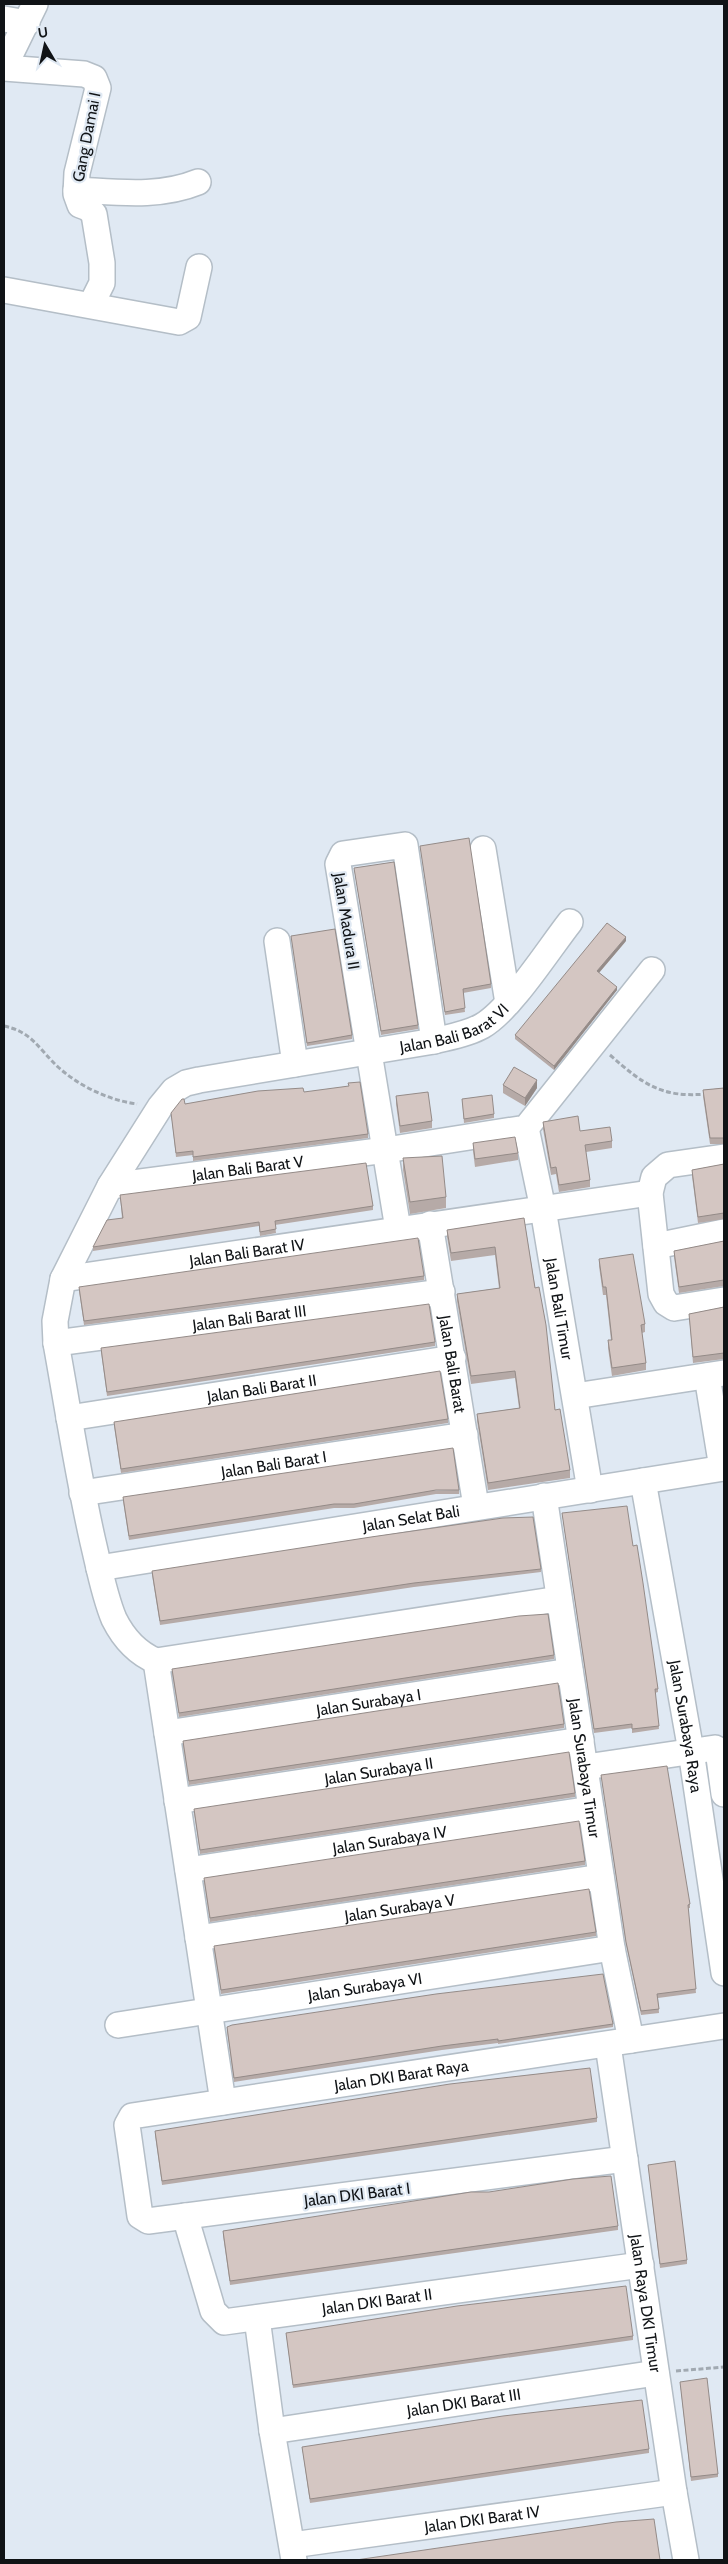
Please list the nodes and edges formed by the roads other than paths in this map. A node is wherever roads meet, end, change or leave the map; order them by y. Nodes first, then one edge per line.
1 (22, 15) edge
2 (4, 63) edge
3 (4, 68) edge
4 (198, 182) dead end
5 (76, 190) junction
6 (199, 267) dead end
7 (4, 290) edge
8 (92, 305) junction
9 (483, 849) dead end
10 (570, 922) dead end
11 (278, 941) dead end
12 (652, 970) dead end
13 (508, 1003) junction
14 (434, 1041) junction
15 (368, 1052) junction
16 (295, 1064) junction
17 (526, 1128) junction
18 (386, 1150) junction
19 (724, 1157) edge
20 (110, 1186) junction
21 (650, 1193) junction
22 (543, 1209) junction
23 (430, 1224) junction
24 (398, 1229) junction
25 (724, 1232) edge
26 (656, 1246) junction
27 (63, 1279) junction
28 (442, 1292) junction
29 (724, 1300) edge
30 (56, 1343) junction
31 (453, 1358) junction
32 (716, 1374) edge
33 (574, 1396) junction
34 (69, 1418) junction
35 (465, 1435) junction
36 (723, 1468) edge
37 (643, 1481) junction
38 (590, 1490) junction
39 (82, 1493) junction
40 (544, 1496) junction
41 (476, 1506) junction
42 (99, 1568) junction
43 (559, 1598) junction
44 (156, 1660) junction
45 (570, 1671) junction
46 (167, 1732) junction
47 (581, 1740) junction
48 (691, 1751) junction
49 (586, 1766) junction
50 (724, 1794) edge
51 (177, 1801) junction
52 (591, 1809) junction
53 (188, 1870) junction
54 (601, 1876) junction
55 (198, 1938) junction
56 (612, 1948) junction
57 (724, 1973) edge
58 (209, 2010) junction
59 (118, 2025) dead end
60 (724, 2026) edge
61 (632, 2040) junction
62 (608, 2045) junction
63 (223, 2102) junction
64 (624, 2160) junction
65 (133, 2167) joint
66 (186, 2216) junction
67 (641, 2265) junction
68 (257, 2318) junction
69 (656, 2373) junction
70 (272, 2431) junction
71 (674, 2492) junction
72 (293, 2553) edge
73 (686, 2560) edge

1 - 2 street
3 - 5 street, Gang Damai I
4 - 5 street
5 - 8 street, Gang Damai I
6 - 8 street
7 - 8 street
9 - 13 street
10 - 13 street, Jalan Bali Barat VI
11 - 16 street
12 - 17 street
13 - 14 street, Jalan Bali Barat VI
14 - 15 street, Jalan Bali Barat VI
14 - 15 street, Jalan Madura II
15 - 16 street, Jalan Bali Barat VI
15 - 18 street
16 - 20 street, Jalan Bali Barat VI
17 - 18 street, Jalan Bali Barat V
17 - 22 street, Jalan Bali Timur
18 - 20 street, Jalan Bali Barat V
18 - 24 street
19 - 21 street
20 - 27 street, Jalan Bali Barat VI
21 - 22 street, Jalan Bali Barat IV
21 - 26 street
22 - 23 street, Jalan Bali Barat IV
22 - 33 street, Jalan Bali Timur
23 - 24 street, Jalan Bali Barat IV
23 - 28 street, Jalan Bali Barat
24 - 27 street, Jalan Bali Barat IV
25 - 26 street
26 - 29 street
27 - 30 street, Jalan Bali Barat VI
28 - 30 street, Jalan Bali Barat III
28 - 31 street, Jalan Bali Barat
30 - 34 street, Jalan Bali Barat VI
31 - 34 street, Jalan Bali Barat II
31 - 35 street, Jalan Bali Barat
32 - 33 street
32 - 36 street
33 - 38 street, Jalan Bali Timur
34 - 39 street, Jalan Bali Barat VI
35 - 39 street, Jalan Bali Barat I
35 - 41 street, Jalan Bali Barat
36 - 37 street, Jalan Selat Bali
37 - 38 street, Jalan Selat Bali
37 - 48 street, Jalan Surabaya Raya
38 - 40 street, Jalan Selat Bali
39 - 42 street, Jalan Bali Barat VI
40 - 41 street, Jalan Selat Bali
40 - 43 street, Jalan Surabaya Timur
41 - 42 street, Jalan Selat Bali
42 - 44 street, Jalan Bali Barat VI
43 - 44 street
43 - 45 street, Jalan Surabaya Timur
44 - 46 street
45 - 46 street, Jalan Surabaya I
45 - 47 street, Jalan Surabaya Timur
46 - 51 street
47 - 49 street, Jalan Surabaya Timur
47 - 51 street, Jalan Surabaya II
48 - 49 street
48 - 50 street
48 - 57 street, Jalan Surabaya Raya
49 - 52 street, Jalan Surabaya Timur
51 - 53 street
52 - 53 street, Jalan Surabaya IV
52 - 54 street, Jalan Surabaya Timur
53 - 55 street
54 - 55 street, Jalan Surabaya V
54 - 56 street, Jalan Surabaya Timur
55 - 58 street
56 - 58 street, Jalan Surabaya VI
56 - 61 street, Jalan Surabaya Timur
58 - 59 street, Jalan Surabaya VI
58 - 63 street
60 - 61 street, Jalan DKI Barat Raya
61 - 62 street, Jalan DKI Barat Raya
62 - 63 street, Jalan DKI Barat Raya
62 - 64 street, Jalan Raya DKI Timur
63 - 65 street, Jalan DKI Barat Raya
64 - 66 street, Jalan DKI Barat I
64 - 67 street, Jalan Raya DKI Timur
65 - 66 street, Jalan DKI Barat I
66 - 68 street, Jalan DKI Barat II
67 - 68 street, Jalan DKI Barat II
67 - 69 street, Jalan Raya DKI Timur
68 - 70 street
69 - 70 street, Jalan DKI Barat III
69 - 71 street, Jalan Raya DKI Timur
70 - 72 street
71 - 72 street, Jalan DKI Barat IV
71 - 73 street, Jalan Raya DKI Timur

